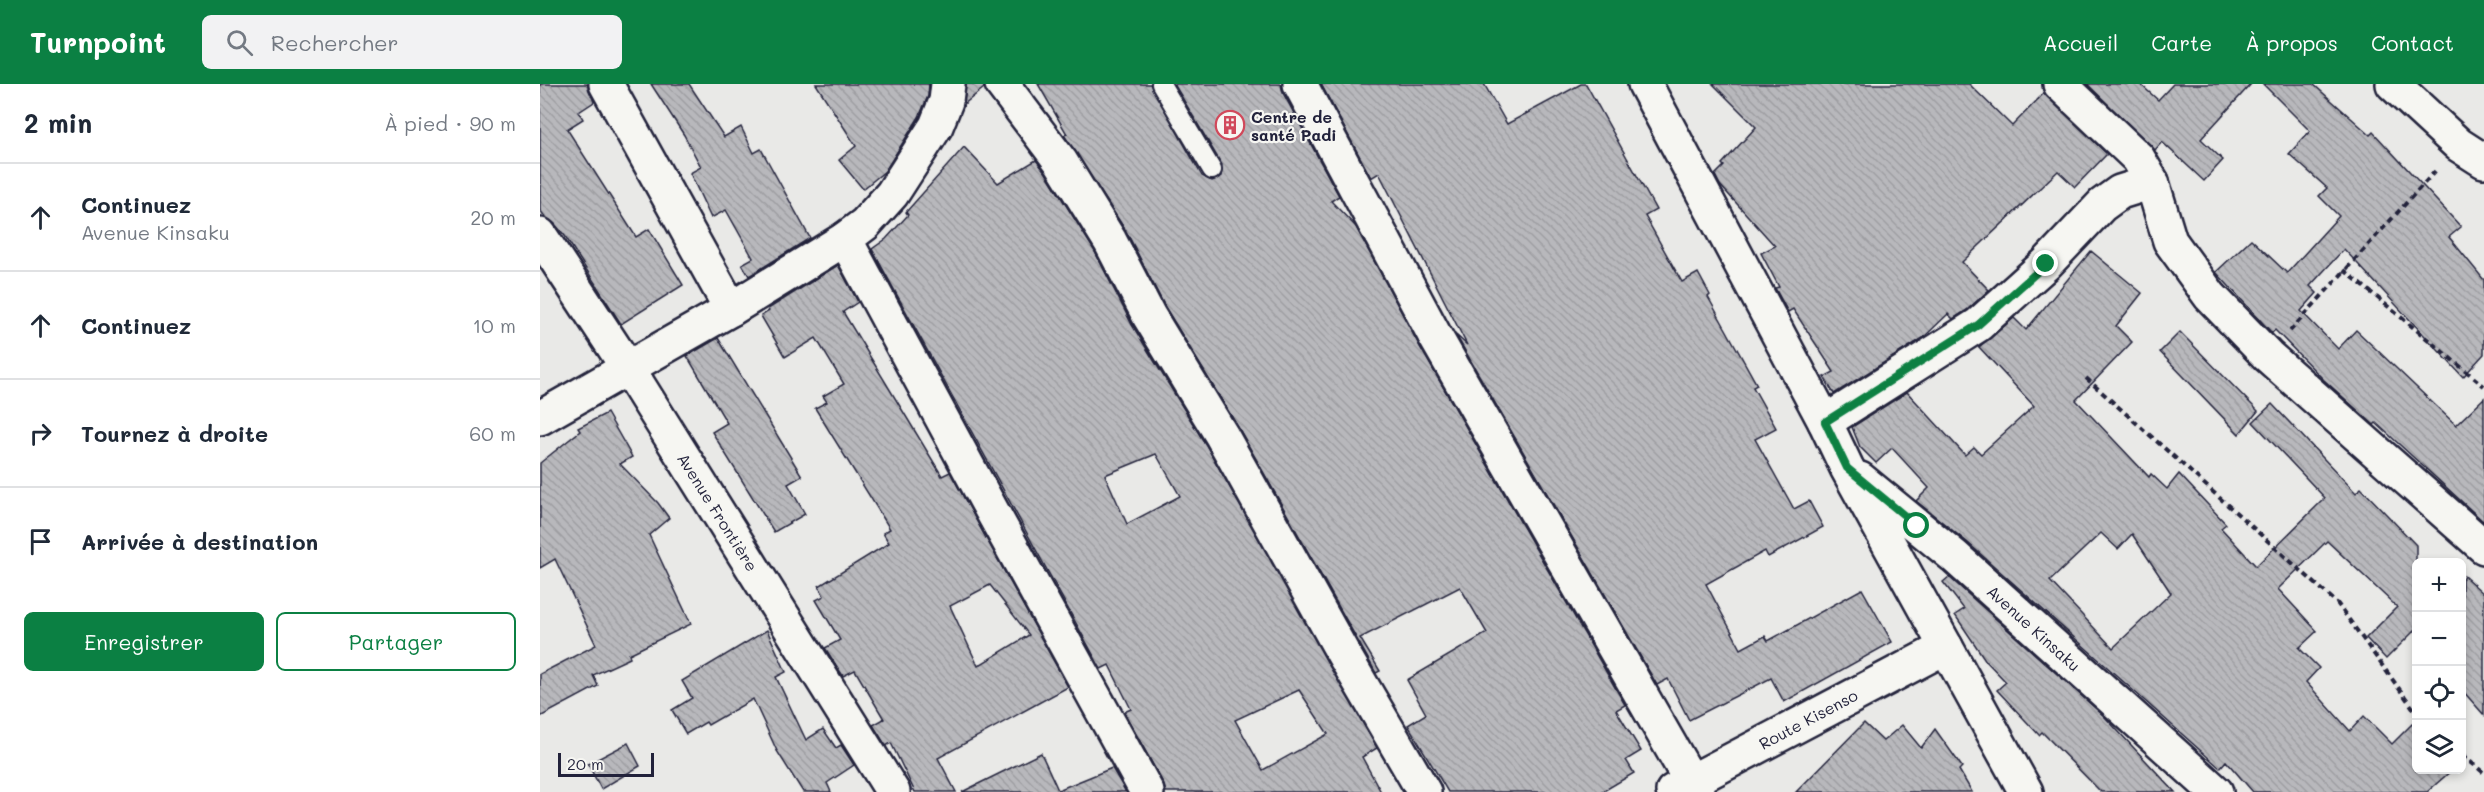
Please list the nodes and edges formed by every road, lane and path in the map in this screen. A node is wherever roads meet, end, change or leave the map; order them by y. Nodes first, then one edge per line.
1 (606, 84) edge
2 (1002, 84) edge
3 (1161, 84) edge
4 (1300, 84) edge
5 (1645, 84) edge
6 (2060, 84) edge
7 (2393, 84) edge
8 (946, 85) edge
9 (2472, 153) edge
10 (1212, 170) dead end
11 (2152, 182) junction
12 (540, 236) edge
13 (845, 238) junction
14 (2344, 270) junction
15 (731, 309) junction
16 (2268, 356) junction
17 (627, 367) junction
18 (2086, 378) dead end
19 (2484, 386) edge
20 (540, 418) edge
21 (1825, 422) junction
22 (1847, 468) junction
23 (2484, 547) edge
24 (1946, 647) junction
25 (2412, 706) edge
26 (2466, 758) edge
27 (2484, 774) edge
28 (1686, 788) edge
29 (893, 792) edge
30 (1147, 792) edge
31 (1424, 792) edge
32 (2026, 792) edge
33 (2216, 792) edge

1 - 15 street
2 - 31 street
3 - 10 lane
4 - 28 street
5 - 21 street
6 - 11 street
7 - 9 street
8 - 13 street
9 - 14 path
11 - 16 street
11 - 21 street
12 - 17 street, Avenue Frontière
13 - 15 street
13 - 30 street
14 - 16 path
14 - 19 path
15 - 17 street
16 - 23 street
17 - 20 street
17 - 29 street, Avenue Frontière
18 - 25 path
21 - 22 street
22 - 24 street
22 - 33 street, Avenue Kinsaku
24 - 28 street, Route Kisenso
24 - 32 street
26 - 27 path

